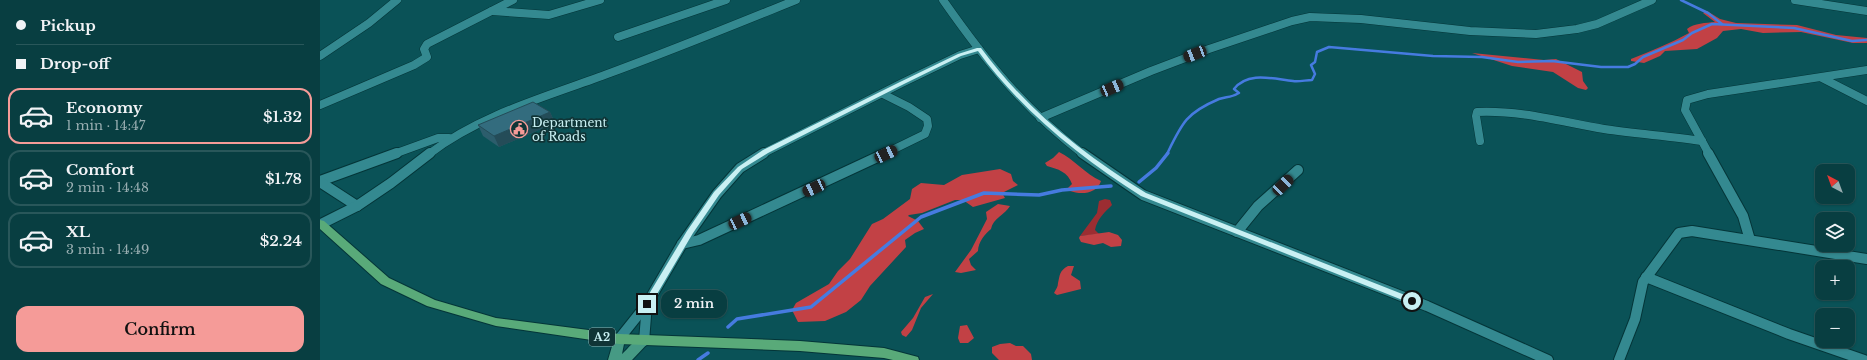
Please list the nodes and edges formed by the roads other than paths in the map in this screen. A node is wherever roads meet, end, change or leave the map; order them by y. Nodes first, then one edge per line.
1 (398, 0) edge
2 (513, 0) edge
3 (600, 0) edge
4 (726, 0) edge
5 (796, 0) edge
6 (943, 0) edge
7 (1652, 0) edge
8 (1795, 0) edge
9 (492, 11) junction
10 (1867, 11) edge
11 (618, 37) dead end
12 (979, 49) junction
13 (320, 56) edge
14 (1867, 70) edge
15 (1822, 78) junction
16 (883, 94) junction
17 (1867, 101) edge
18 (320, 105) edge
19 (1040, 118) junction
20 (449, 138) junction
21 (1480, 141) dead end
22 (1702, 141) junction
23 (1298, 170) dead end
24 (320, 182) edge
25 (357, 206) junction
26 (320, 224) edge
27 (1237, 232) junction
28 (1750, 240) junction
29 (682, 244) junction
30 (1867, 260) edge
31 (1646, 277) junction
32 (647, 304) junction
33 (619, 339) junction
34 (644, 341) junction
35 (614, 360) edge
36 (624, 360) edge
37 (914, 360) edge
38 (1548, 360) edge
39 (1619, 360) edge
40 (1864, 360) edge

1 - 13 street
2 - 9 street
3 - 9 street
4 - 11 street
5 - 20 street
6 - 12 street
7 - 19 street
8 - 10 street
9 - 18 street
12 - 16 street
12 - 19 street
14 - 15 street
15 - 17 street
15 - 22 street
16 - 29 street
16 - 29 street
19 - 27 street
20 - 24 street
20 - 25 street
21 - 22 street
22 - 28 street
23 - 27 street
24 - 25 street
25 - 26 street
26 - 33 main road, A2
27 - 38 street
28 - 30 street
28 - 31 street
29 - 32 street
31 - 39 street
31 - 40 street
32 - 33 street
32 - 34 street
33 - 34 main road, A2
33 - 35 main road
34 - 36 main road
34 - 37 main road, A2

